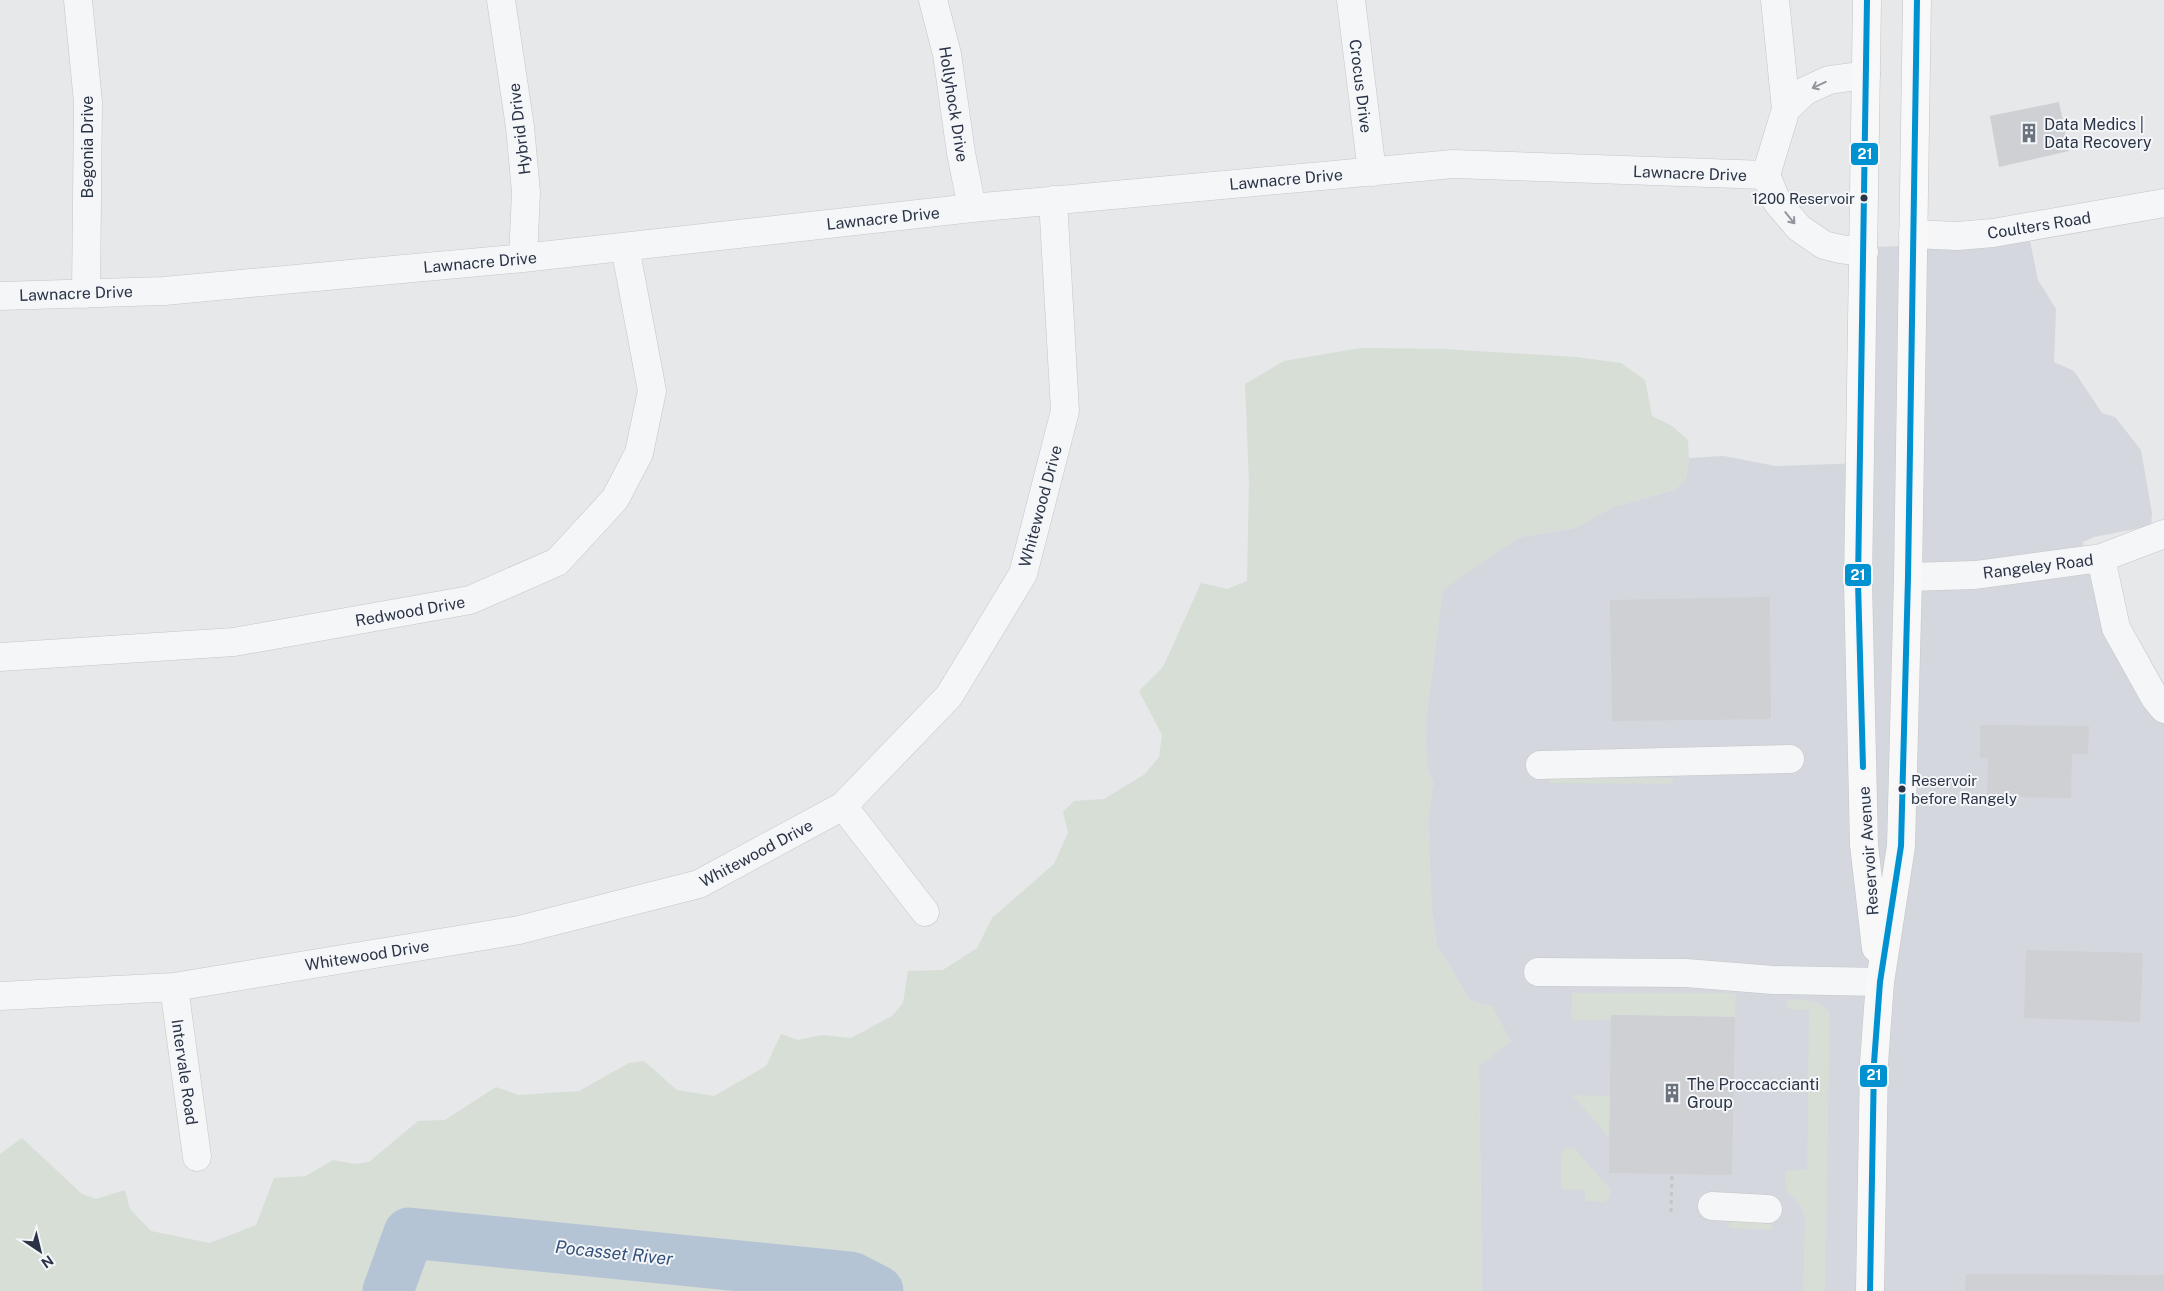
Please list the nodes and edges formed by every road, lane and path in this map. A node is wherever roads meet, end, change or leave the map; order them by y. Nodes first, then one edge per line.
1 (78, 0) edge
2 (501, 0) edge
3 (933, 0) edge
4 (1351, 0) edge
5 (1775, 0) edge
6 (1867, 0) edge
7 (1917, 0) edge
8 (1866, 75) junction
9 (1786, 109) junction
10 (1372, 172) junction
11 (1766, 176) junction
12 (1053, 200) junction
13 (2164, 203) edge
14 (972, 208) junction
15 (1913, 234) junction
16 (624, 247) junction
17 (1864, 252) junction
18 (523, 258) junction
19 (86, 294) junction
20 (0, 296) edge
21 (2164, 534) edge
22 (2101, 558) junction
23 (1908, 577) junction
24 (0, 657) edge
25 (2164, 709) edge
26 (1790, 759) dead end
27 (1540, 765) dead end
28 (843, 806) junction
29 (925, 912) dead end
30 (1538, 972) dead end
31 (1880, 982) junction
32 (174, 987) junction
33 (0, 996) edge
34 (197, 1157) dead end
35 (1672, 1174) dead end
36 (1712, 1206) dead end
37 (1768, 1209) dead end
38 (1671, 1212) dead end
39 (1870, 1291) edge

1 - 19 street, Begonia Drive
2 - 18 street, Hybrid Drive
3 - 14 street, Hollyhock Drive
4 - 10 street, Crocus Drive
5 - 9 street
6 - 8 main road, Reservoir Avenue
7 - 15 main road, Reservoir Avenue
8 -> 9 street
8 - 17 main road, Reservoir Avenue
9 - 11 street, Lawnacre Drive
10 - 11 street, Lawnacre Drive
10 - 12 street, Lawnacre Drive
11 -> 17 street, Lawnacre Drive
12 - 14 street, Lawnacre Drive
12 - 28 street, Whitewood Drive
13 - 15 street, Coulters Road
14 - 16 street, Lawnacre Drive
15 - 23 main road, Reservoir Avenue
16 - 18 street, Lawnacre Drive
16 - 24 street, Redwood Drive
17 - 31 main road, Reservoir Avenue
18 - 19 street, Lawnacre Drive
19 - 20 street, Lawnacre Drive
21 - 22 street, Rangeley Road
22 - 23 street, Rangeley Road
22 - 25 street
23 - 31 main road, Reservoir Avenue
26 - 27 street
28 - 29 street
28 - 32 street, Whitewood Drive
30 - 31 street
31 - 39 main road, Reservoir Avenue
32 - 33 street, Whitewood Drive
32 - 34 street, Intervale Road
35 - 38 path
36 - 37 street

